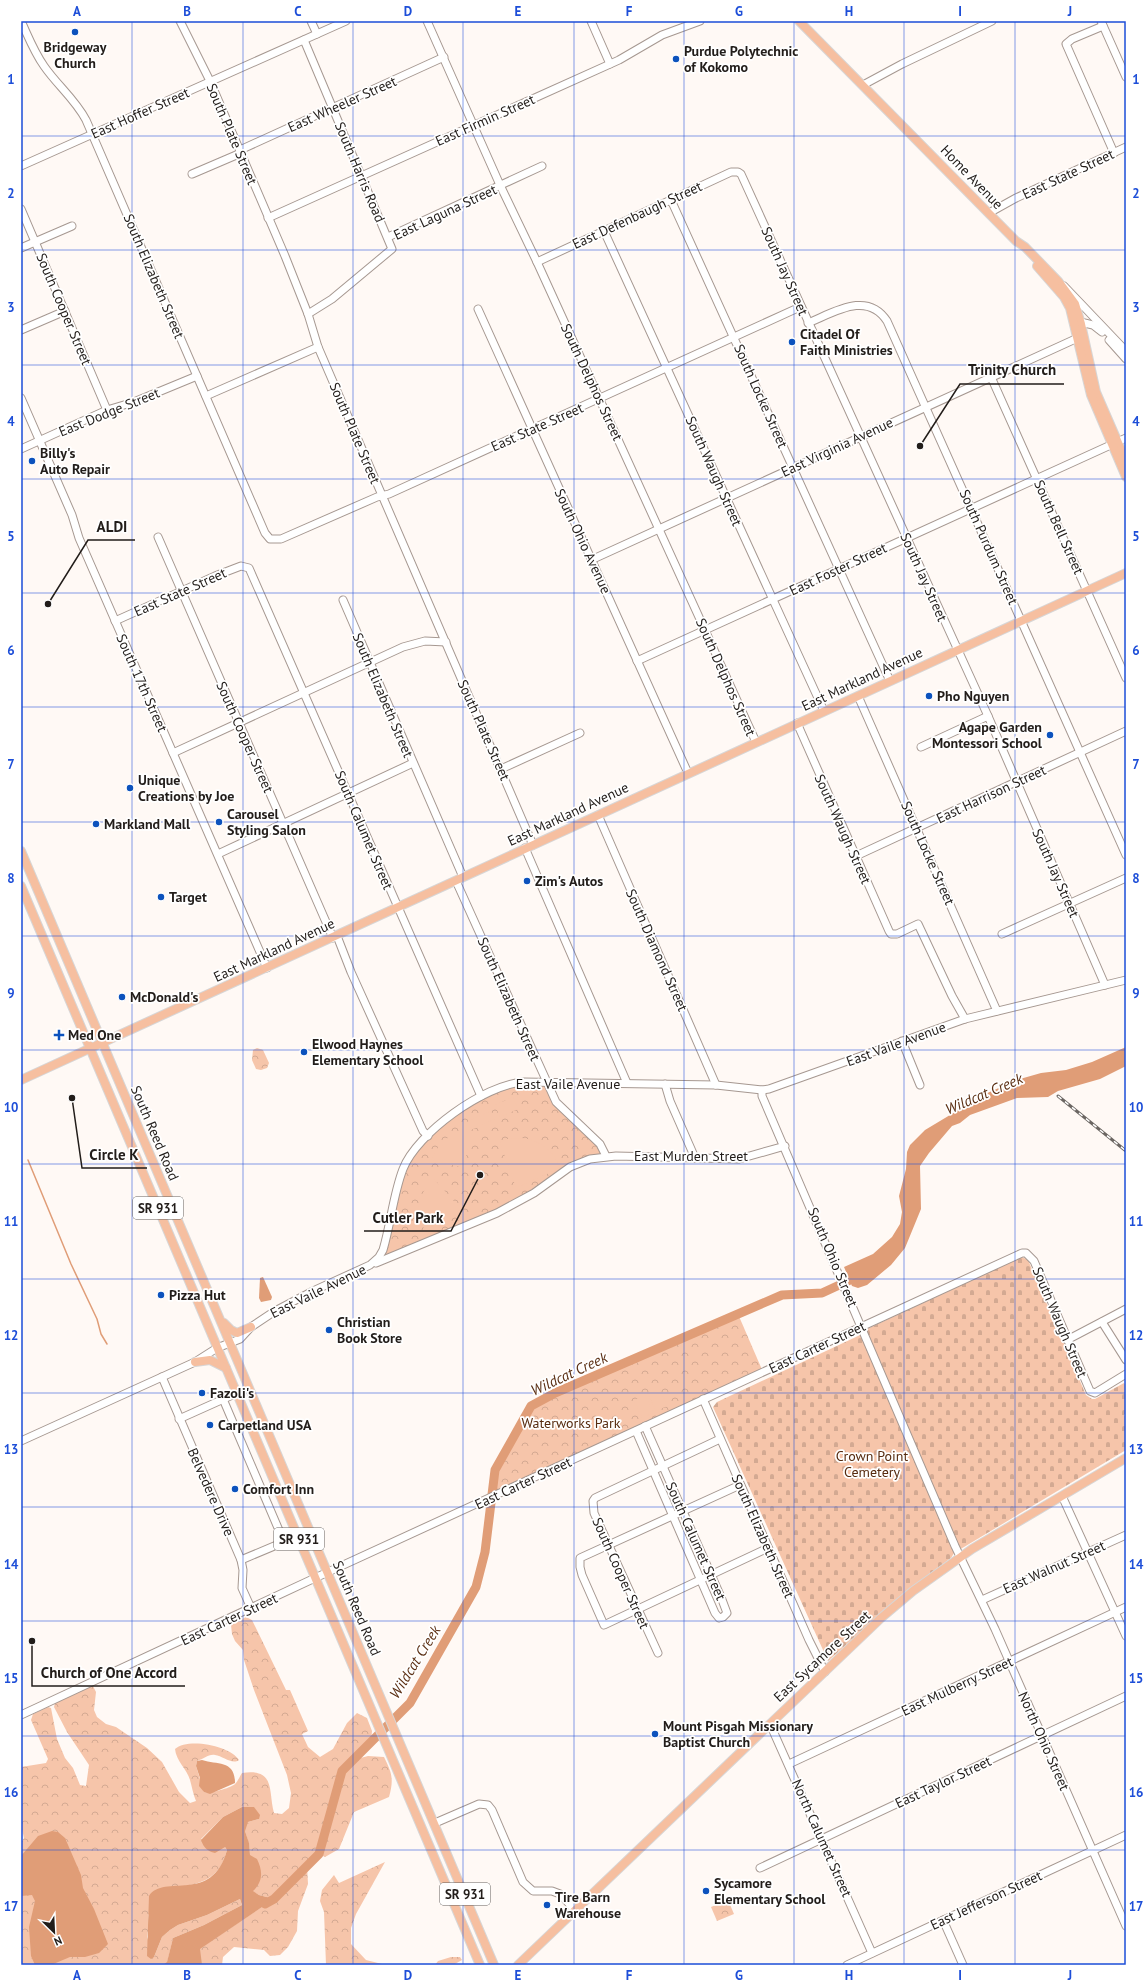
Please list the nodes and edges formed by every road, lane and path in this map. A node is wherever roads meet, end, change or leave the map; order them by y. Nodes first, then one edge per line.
1 (21, 21) edge
2 (180, 21) edge
3 (311, 21) edge
4 (346, 21) edge
5 (427, 21) edge
6 (591, 21) edge
7 (700, 21) edge
8 (799, 21) edge
9 (992, 21) edge
10 (1102, 23) edge
11 (317, 34) junction
12 (304, 40) junction
13 (444, 57) junction
14 (610, 64) junction
15 (1126, 75) edge
16 (210, 81) junction
17 (863, 85) junction
18 (332, 108) junction
19 (473, 125) junction
20 (93, 134) junction
21 (1126, 147) edge
22 (240, 151) junction
23 (1114, 153) junction
24 (21, 166) edge
25 (542, 166) dead end
26 (738, 172) joint
27 (192, 174) dead end
28 (361, 176) junction
29 (500, 185) junction
30 (671, 200) junction
31 (21, 209) edge
32 (989, 213) junction
33 (268, 218) junction
34 (72, 226) dead end
35 (604, 231) junction
36 (388, 237) junction
37 (1016, 241) junction
38 (35, 242) junction
39 (21, 248) edge
40 (537, 262) junction
41 (1058, 281) junction
42 (800, 307) junction
43 (478, 309) dead end
44 (64, 311) junction
45 (308, 314) junction
46 (1077, 321) junction
47 (808, 323) junction
48 (21, 330) edge
49 (734, 337) junction
50 (1081, 337) junction
51 (318, 347) junction
52 (1126, 351) edge
53 (1126, 359) edge
54 (667, 368) junction
55 (197, 376) junction
56 (992, 377) junction
57 (206, 396) junction
58 (21, 398) edge
59 (600, 399) junction
60 (926, 406) junction
61 (107, 410) junction
62 (532, 430) junction
63 (860, 437) junction
64 (1126, 438) edge
65 (39, 440) junction
66 (1114, 443) junction
67 (21, 449) edge
68 (1126, 461) edge
69 (793, 468) junction
70 (1126, 477) edge
71 (1037, 478) junction
72 (382, 496) junction
73 (726, 498) junction
74 (972, 508) junction
75 (659, 529) junction
76 (158, 537) dead end
77 (906, 537) junction
78 (272, 539) joint
79 (592, 560) junction
80 (245, 566) joint
81 (839, 568) junction
82 (1126, 573) edge
83 (1087, 590) junction
84 (181, 591) junction
85 (772, 599) junction
86 (343, 600) dead end
87 (1022, 620) junction
88 (115, 621) junction
89 (704, 630) junction
90 (446, 642) junction
91 (958, 650) junction
92 (638, 661) junction
93 (369, 662) junction
94 (1126, 678) edge
95 (890, 681) junction
96 (304, 692) junction
97 (858, 696) junction
98 (824, 711) junction
99 (988, 716) junction
100 (239, 723) junction
101 (797, 723) junction
102 (1126, 732) edge
103 (580, 733) dead end
104 (756, 742) junction
105 (921, 747) dead end
106 (1080, 752) junction
107 (173, 753) junction
108 (413, 763) junction
109 (501, 769) junction
110 (688, 773) junction
111 (1016, 782) junction
112 (348, 794) junction
113 (598, 815) junction
114 (283, 824) junction
115 (917, 828) junction
116 (529, 846) junction
117 (21, 850) edge
118 (218, 854) junction
119 (1126, 854) edge
120 (856, 856) junction
121 (1126, 878) edge
122 (459, 879) junction
123 (21, 886) edge
124 (1069, 904) junction
125 (397, 908) junction
126 (1002, 934) dead end
127 (335, 937) junction
128 (267, 968) junction
129 (1126, 980) edge
130 (1104, 985) junction
131 (997, 1011) junction
132 (966, 1019) junction
133 (902, 1041) junction
134 (103, 1043) junction
135 (90, 1049) junction
136 (21, 1080) edge
137 (546, 1082) junction
138 (627, 1084) junction
139 (665, 1084) junction
140 (716, 1085) junction
141 (920, 1085) dead end
142 (762, 1090) junction
143 (481, 1096) junction
144 (428, 1136) junction
145 (785, 1146) junction
146 (606, 1156) junction
147 (695, 1158) junction
148 (1026, 1253) joint
149 (370, 1265) junction
150 (1126, 1309) edge
151 (220, 1318) junction
152 (1102, 1322) junction
153 (861, 1327) junction
154 (251, 1328) junction
155 (1068, 1340) junction
156 (231, 1344) junction
157 (217, 1348) junction
158 (1126, 1360) edge
159 (195, 1362) junction
160 (226, 1368) junction
161 (1126, 1374) edge
162 (162, 1377) junction
163 (237, 1393) junction
164 (223, 1399) junction
165 (703, 1400) junction
166 (179, 1419) junction
167 (645, 1426) junction
168 (636, 1431) junction
169 (720, 1439) junction
170 (21, 1441) edge
171 (1126, 1458) edge
172 (663, 1466) junction
173 (653, 1470) junction
174 (740, 1485) junction
175 (1062, 1496) junction
176 (683, 1511) junction
177 (673, 1516) junction
178 (1126, 1535) edge
179 (298, 1536) junction
180 (284, 1542) junction
181 (609, 1545) junction
182 (768, 1548) junction
183 (1088, 1552) junction
184 (961, 1557) junction
185 (241, 1560) junction
186 (328, 1572) junction
187 (710, 1575) junction
188 (315, 1578) junction
189 (701, 1579) junction
190 (982, 1600) junction
191 (1126, 1607) edge
192 (251, 1608) junction
193 (637, 1609) junction
194 (1115, 1612) junction
195 (1126, 1636) edge
196 (658, 1653) dead end
197 (1009, 1662) junction
198 (825, 1672) junction
199 (1126, 1696) edge
200 (21, 1716) edge
201 (770, 1724) junction
202 (1042, 1735) junction
203 (789, 1764) junction
204 (435, 1823) junction
205 (1126, 1835) edge
206 (822, 1838) junction
207 (1092, 1850) junction
208 (760, 1868) dead end
209 (575, 1910) junction
210 (943, 1920) junction
211 (1125, 1922) edge
212 (872, 1953) junction
213 (480, 1965) edge
214 (494, 1965) edge
215 (518, 1965) edge
216 (846, 1965) edge
217 (963, 1965) edge

1 - 20 street, South Elizabeth Street
2 - 16 street, South Plate Street
3 - 11 street
4 - 11 street, East Hoffer Street
5 - 13 street, South Delphos Street
6 - 14 street
7 - 14 street, East Firmin Street
8 - 17 main road, Home Avenue
9 - 17 street
10 - 15 street
10 - 23 street
11 - 12 street, East Hoffer Street
12 - 16 street, East Hoffer Street
12 - 18 street, South Harris Road
13 - 18 street, East Wheeler Street
13 - 19 street, South Delphos Street
14 - 19 street, East Firmin Street
16 - 20 street, East Hoffer Street
16 - 22 street, South Plate Street
17 - 32 main road, Home Avenue
18 - 22 street, East Wheeler Street
18 - 28 street, South Harris Road
19 - 28 street, East Firmin Street
19 - 29 street, South Delphos Street
20 - 24 street, East Hoffer Street
20 - 55 street, South Elizabeth Street
21 - 23 street, East State Street
22 - 27 street, East Wheeler Street
22 - 33 street, South Plate Street
23 - 32 street, East State Street
25 - 29 street, East Laguna Street
26 - 30 street, East Defenbaugh Street
26 - 42 street, South Jay Street
28 - 33 street, East Firmin Street
28 - 36 street, South Harris Road
29 - 36 street, East Laguna Street
29 - 40 street, South Delphos Street
30 - 35 street, East Defenbaugh Street
30 - 49 street, South Locke Street
31 - 38 street, South Cooper Street
32 - 37 main road, Home Avenue
33 - 45 street, South Plate Street
34 - 38 street
35 - 40 street, East Defenbaugh Street
35 - 54 street, South Waugh Street
36 - 45 street, East Laguna Street
37 - 41 main road, Home Avenue
37 - 46 main road
38 - 39 street
38 - 44 street, South Cooper Street
40 - 59 street, South Delphos Street
41 - 46 main road
41 - 52 street, Home Avenue
42 - 47 street, South Jay Street
42 - 49 street, East State Street
43 - 62 street, South Ohio Avenue
44 - 48 street
44 - 61 street, South Cooper Street
45 - 51 street, South Plate Street
46 - 50 main road
46 - 53 street
47 - 60 street, South Purdum Street
47 - 63 street, South Jay Street
49 - 54 street, East State Street
49 - 69 street, South Locke Street
50 - 56 street, East Virginia Avenue
50 - 66 main road
51 - 57 street
51 - 72 street, South Plate Street
54 - 59 street, East State Street
54 - 73 street, South Waugh Street
55 - 57 street, South Elizabeth Street
55 - 61 street, East Dodge Street
56 - 60 street, East Virginia Avenue
56 - 71 street, South Bell Street
57 - 78 street, South Elizabeth Street
58 - 65 street, South 17th Street
59 - 62 street, East State Street
59 - 75 street, South Delphos Street
60 - 63 street, East Virginia Avenue
60 - 74 street, South Purdum Street
61 - 65 street, East Dodge Street
62 - 72 street, East State Street
62 - 79 street, South Ohio Avenue
63 - 69 street, East Virginia Avenue
63 - 77 street, South Jay Street
64 - 66 street, East Foster Street
65 - 67 street, East Dodge Street
65 - 88 street, South 17th Street
66 - 68 main road
66 - 70 main road
66 - 71 street, East Foster Street
69 - 73 street, East Virginia Avenue
69 - 81 street, South Locke Street
71 - 74 street, East Foster Street
71 - 83 street, South Bell Street
72 - 78 street, East State Street
72 - 90 street, South Plate Street
73 - 75 street, East Virginia Avenue
73 - 85 street, South Waugh Street
74 - 77 street, East Foster Street
74 - 87 street, South Purdum Street
75 - 79 street, East Virginia Avenue
75 - 89 street, South Delphos Street
76 - 84 street, South Cooper Street
77 - 81 street, East Foster Street
77 - 91 street, South Jay Street
79 - 92 street, South Ohio Avenue
80 - 84 street, East State Street
80 - 96 street, South Calumet Street
81 - 85 street, East Foster Street
81 - 95 street, South Locke Street
82 - 83 main road, East Markland Avenue
83 - 87 main road, East Markland Avenue
83 - 94 street, South Bell Street
84 - 88 street, East State Street
84 - 100 street, South Cooper Street
85 - 89 street, East Foster Street
85 - 98 street, South Waugh Street
86 - 93 street, South Elizabeth Street
87 - 91 main road, East Markland Avenue
87 - 106 street, South Purdum Street
88 - 107 street, South 17th Street
89 - 92 street, East Foster Street
89 - 104 street, South Delphos Street
90 - 93 street
90 - 109 street, South Plate Street
91 - 95 main road, East Markland Avenue
91 - 99 street, South Jay Street
92 - 110 street, South Ohio Avenue
93 - 96 street
93 - 108 street, South Elizabeth Street
95 - 97 main road, East Markland Avenue
96 - 100 street
96 - 112 street, South Calumet Street
97 - 98 main road, East Markland Avenue
97 - 115 street, South Locke Street
98 - 101 main road, East Markland Avenue
99 - 105 street
99 - 111 street, South Jay Street
100 - 107 street
100 - 114 street, South Cooper Street
101 - 104 main road, East Markland Avenue
101 - 120 street, South Waugh Street
102 - 106 street, East Harrison Street
103 - 109 street
104 - 110 main road, East Markland Avenue
106 - 111 street, East Harrison Street
106 - 119 street, South Purdum Street
107 - 118 street, South 17th Street
108 - 112 street
108 - 122 street, South Elizabeth Street
109 - 116 street, South Plate Street
110 - 113 main road, East Markland Avenue
111 - 115 street, East Harrison Street
111 - 124 street, South Jay Street
112 - 114 street
112 - 125 street, South Calumet Street
113 - 116 main road, East Markland Avenue
113 - 140 street, South Diamond Street
114 - 118 street
114 - 127 street, South Cooper Street
115 - 120 street, East Harrison Street
115 - 131 street, South Locke Street
116 - 122 main road, East Markland Avenue
116 - 138 street, South Plate Street
117 - 134 main road, South Reed Road / SR 931
118 - 128 street, South 17th Street
120 - 132 street, South Waugh Street
121 - 124 street
122 - 125 main road, East Markland Avenue
122 - 137 street, South Elizabeth Street
123 - 135 main road, South Reed Road / SR 931
124 - 126 street
124 - 130 street, South Jay Street
125 - 127 main road, East Markland Avenue
125 - 143 street, South Calumet Street
127 - 128 main road, East Markland Avenue
127 - 144 street, South Cooper Street
128 - 134 main road, East Markland Avenue
129 - 130 street, East Vaile Avenue
130 - 131 street, East Vaile Avenue
131 - 132 street, East Vaile Avenue
132 - 133 street, East Vaile Avenue
133 - 141 street
133 - 142 street, East Vaile Avenue
134 - 135 main road, East Markland Avenue
134 - 151 main road, South Reed Road / SR 931
135 - 136 main road, East Markland Avenue
135 - 157 main road, South Reed Road / SR 931
137 - 138 street, East Vaile Avenue
137 - 143 street, East Vaile Avenue
137 - 146 street, South Elizabeth Street
138 - 139 street, East Vaile Avenue
139 - 140 street, East Vaile Avenue
139 - 147 street
140 - 142 street, East Vaile Avenue
142 - 145 street, South Ohio Street
143 - 144 street, East Vaile Avenue
144 - 149 street, East Vaile Avenue
145 - 147 street, East Murden Street
145 - 153 street, South Ohio Street
146 - 147 street, East Murden Street
146 - 149 street
148 - 153 street, East Carter Street
148 - 155 street, South Waugh Street
149 - 154 street, East Vaile Avenue
150 - 152 street
151 - 154 main road
151 - 156 main road, South Reed Road / SR 931
152 - 155 street
152 - 158 street
153 - 165 street, East Carter Street
153 - 184 street, South Ohio Street
154 - 156 street, East Vaile Avenue
155 - 161 street, South Waugh Street
156 - 157 street, East Vaile Avenue
156 - 186 main road, South Reed Road / SR 931
157 - 159 street, East Vaile Avenue
157 - 160 main road, South Reed Road / SR 931
159 - 160 main road
159 - 162 street, East Vaile Avenue
160 - 163 main road, South Reed Road / SR 931
162 - 166 street, Belvedere Drive
162 - 170 street, East Vaile Avenue
163 - 164 street
163 - 179 main road, South Reed Road / SR 931
164 - 166 street
164 - 180 street
165 - 167 street, East Carter Street
165 - 169 street, South Elizabeth Street
166 - 185 street, Belvedere Drive
167 - 168 street, East Carter Street
167 - 172 street, South Calumet Street
168 - 173 street, South Calumet Street
168 - 186 street, East Carter Street
169 - 172 street
169 - 174 street, South Elizabeth Street
171 - 175 main road, East Sycamore Street
172 - 173 street
172 - 176 street, South Calumet Street
173 - 177 street, South Calumet Street
173 - 181 street, South Cooper Street
174 - 176 street
174 - 182 street, South Elizabeth Street
175 - 183 street
175 - 184 main road, East Sycamore Street
176 - 177 street
176 - 187 street, South Calumet Street
177 - 181 street
177 - 189 street, South Calumet Street
178 - 183 street, East Walnut Street
179 - 180 street
179 - 188 main road, South Reed Road / SR 931
180 - 185 street
181 - 193 street, South Cooper Street
181 - 193 street
182 - 187 street
182 - 198 street, South Elizabeth Street
183 - 190 street, East Walnut Street
183 - 194 street
184 - 190 street, North Ohio Street
184 - 198 main road, East Sycamore Street
185 - 192 street, Belvedere Drive
186 - 188 street, East Carter Street
186 - 204 main road, South Reed Road / SR 931
187 - 189 street
187 - 189 street, South Calumet Street
188 - 192 street, East Carter Street
188 - 213 main road, South Reed Road / SR 931
189 - 193 street
190 - 197 street, North Ohio Street
191 - 194 street, East Mulberry Street
192 - 200 street, East Carter Street
193 - 196 street, South Cooper Street
194 - 195 street
194 - 197 street, East Mulberry Street
197 - 202 street, North Ohio Street
197 - 203 street, East Mulberry Street
198 - 201 main road, East Sycamore Street
199 - 202 street, East Taylor Street
201 - 203 street, North Calumet Street
201 - 209 main road, East Sycamore Street
202 - 206 street, East Taylor Street
202 - 207 street, North Ohio Street
203 - 206 street, North Calumet Street
204 - 209 street
204 - 214 main road, SR 931
205 - 207 street, East Jefferson Street
206 - 208 street, East Taylor Street
206 - 212 street, North Calumet Street
207 - 210 street, East Jefferson Street
207 - 211 street, North Ohio Street
209 - 215 main road, East Sycamore Street
210 - 212 street, East Jefferson Street
210 - 217 street
212 - 216 street, East Jefferson Street

